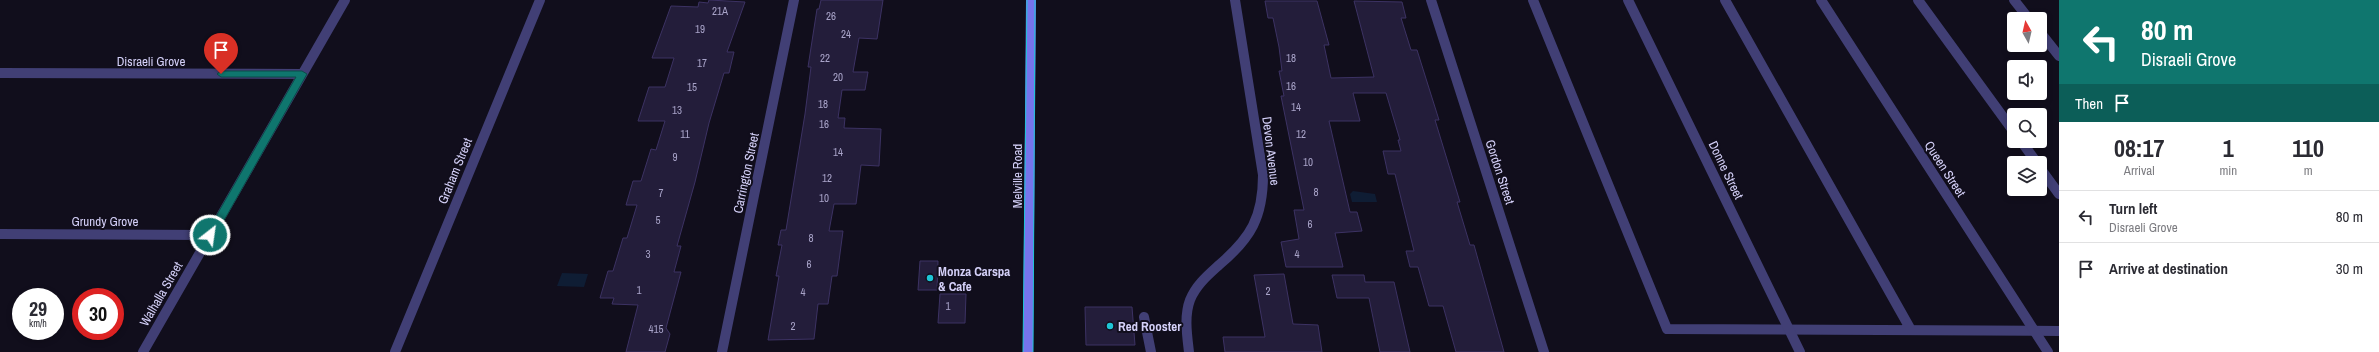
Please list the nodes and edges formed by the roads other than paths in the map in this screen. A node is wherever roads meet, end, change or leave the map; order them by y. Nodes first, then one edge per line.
1 (345, 0) edge
2 (540, 0) edge
3 (794, 0) edge
4 (1031, 0) edge
5 (1235, 0) edge
6 (1430, 0) edge
7 (1533, 0) edge
8 (1628, 0) edge
9 (1725, 0) edge
10 (1821, 0) edge
11 (1918, 0) edge
12 (2014, 0) edge
13 (2024, 12) edge
14 (2047, 41) edge
15 (2059, 56) edge
16 (0, 73) edge
17 (302, 74) junction
18 (2007, 122) edge
19 (2047, 178) edge
20 (2059, 194) edge
21 (0, 234) edge
22 (210, 235) junction
23 (1144, 317) dead end
24 (1789, 329) junction
25 (1911, 330) junction
26 (2034, 331) junction
27 (2059, 331) edge
28 (143, 352) edge
29 (395, 352) edge
30 (722, 352) edge
31 (1028, 352) edge
32 (1151, 352) edge
33 (1188, 352) edge
34 (1544, 352) edge
35 (1800, 352) edge
36 (2048, 352) edge

1 - 17 street, Walhalla Street
2 - 29 street, Graham Street
3 - 30 street, Carrington Street
4 - 31 main road, Melville Road
5 - 33 street, Devon Avenue
6 - 34 street, Gordon Street
7 - 24 street
8 - 24 street, Donne Street
9 - 25 street
10 - 26 street, Queen Street
11 - 18 street
12 - 13 street
14 - 15 street
16 - 17 street, Disraeli Grove
17 - 22 street, Walhalla Street
19 - 20 street
21 - 22 street, Grundy Grove
22 - 28 street, Walhalla Street
23 - 32 street
24 - 25 street
24 - 35 street, Donne Street
25 - 26 street
26 - 27 street
26 - 36 street, Queen Street

